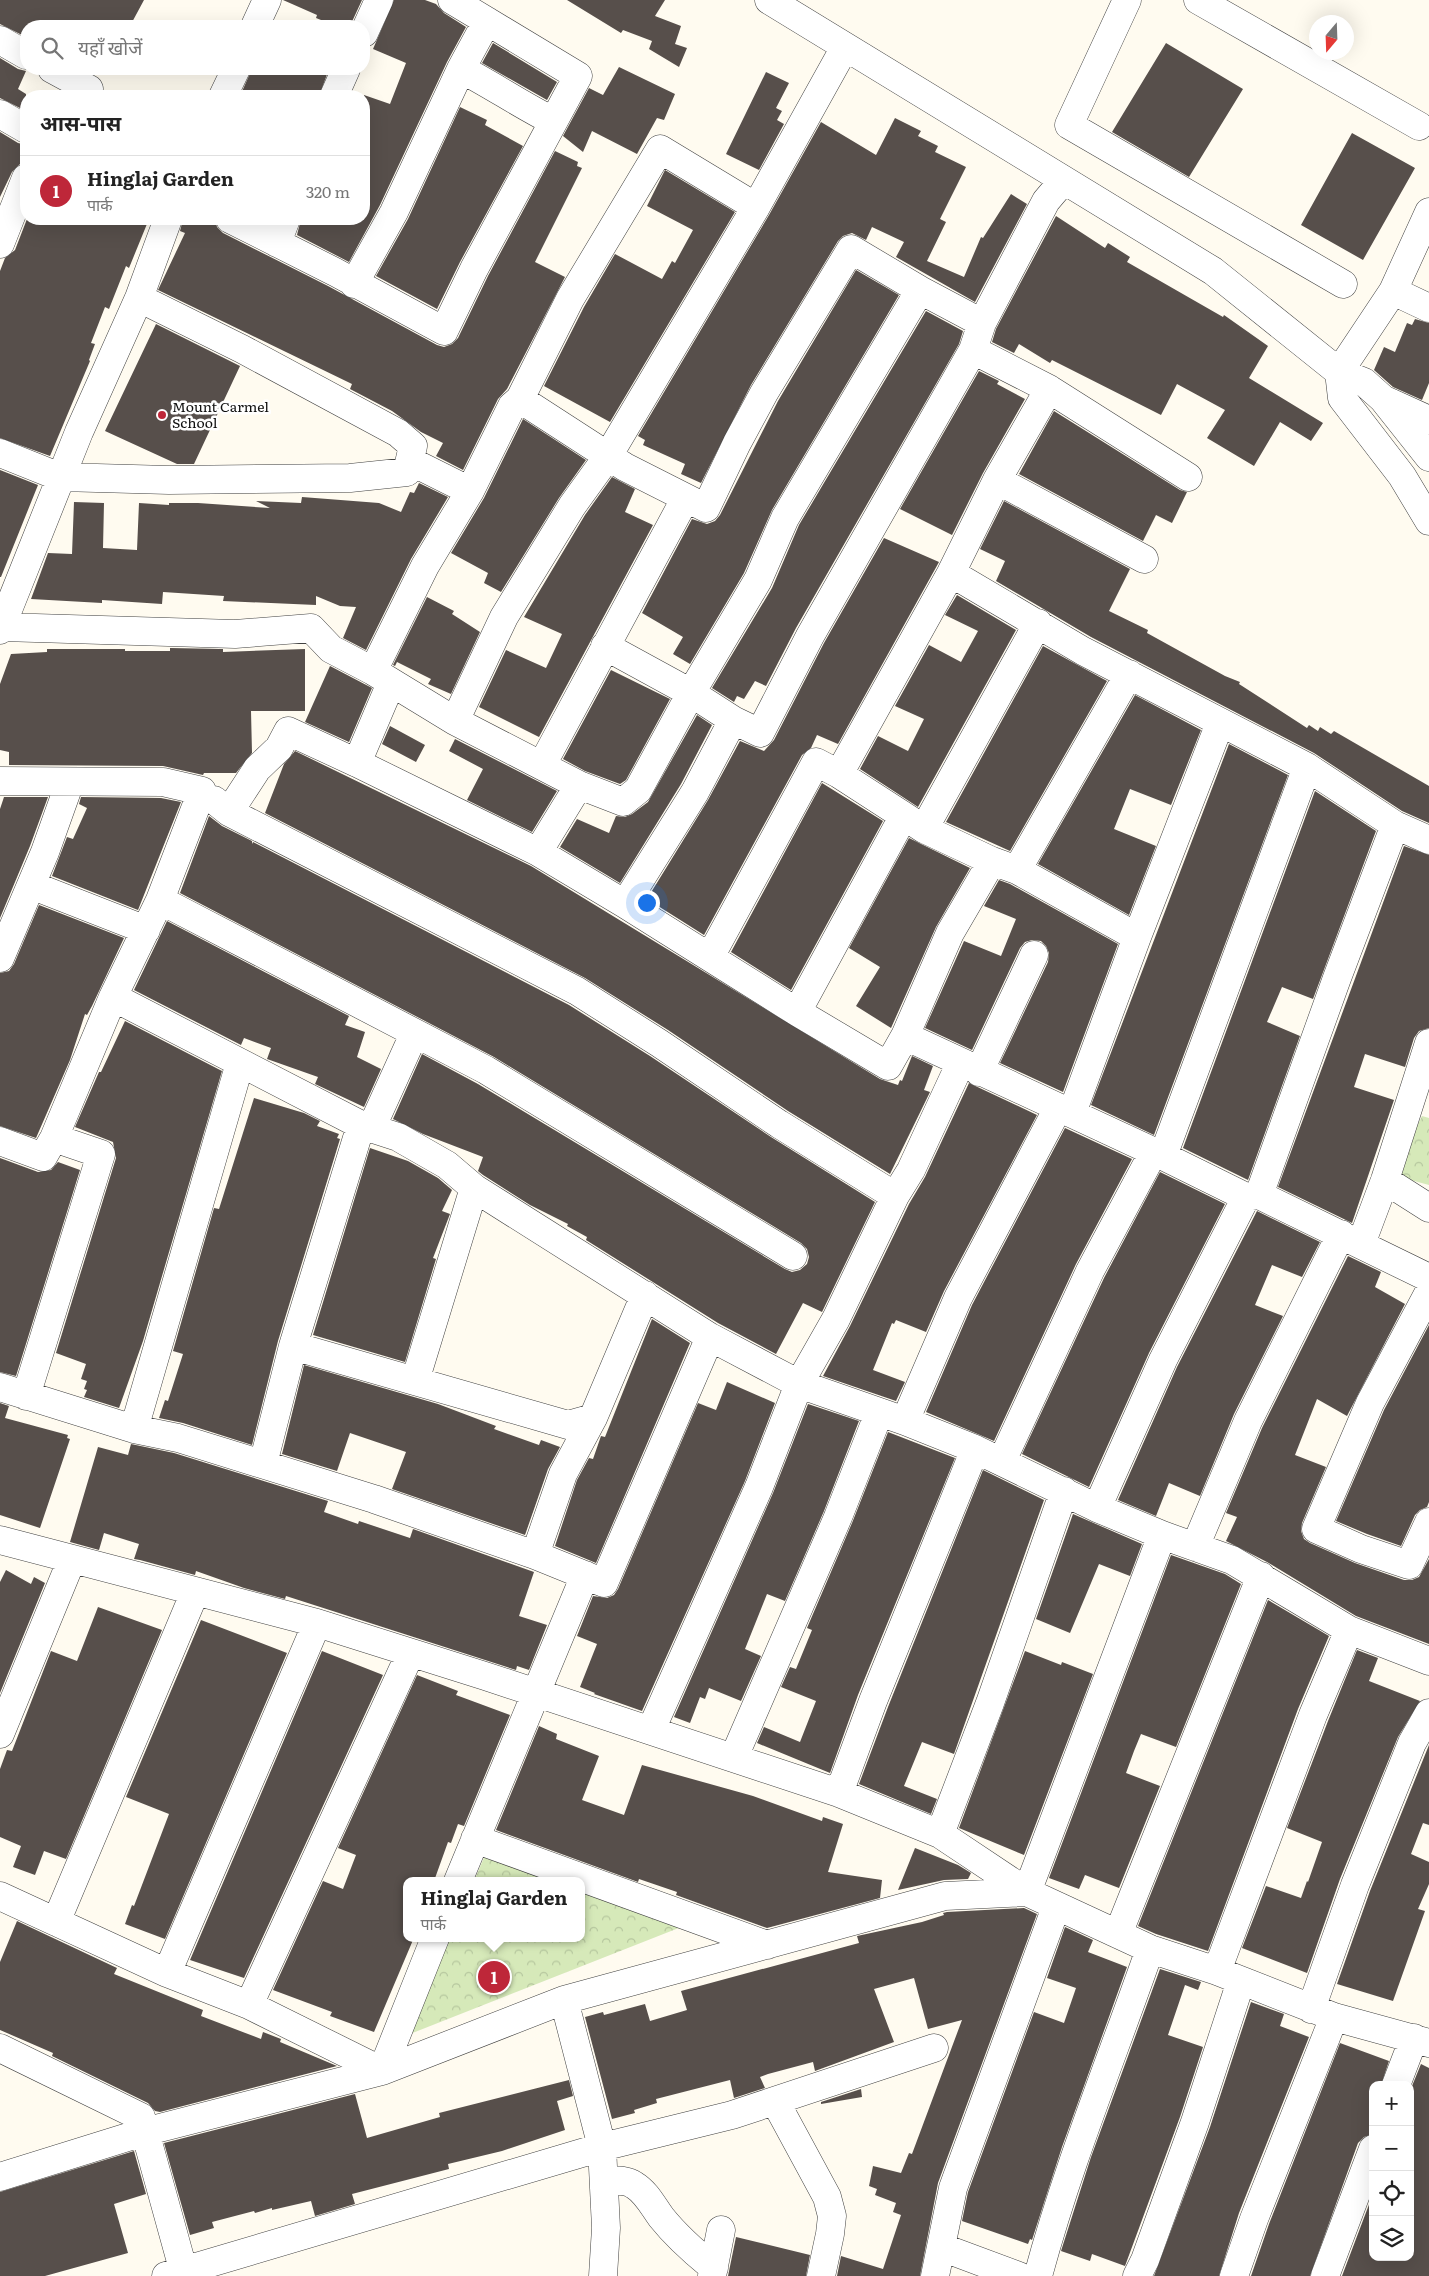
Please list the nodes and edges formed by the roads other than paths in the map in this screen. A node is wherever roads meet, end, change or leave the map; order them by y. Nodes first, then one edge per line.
1 (267, 0) edge
2 (380, 0) edge
3 (452, 0) edge
4 (768, 0) edge
5 (1127, 0) edge
6 (1198, 0) edge
7 (258, 20) edge
8 (370, 20) edge
9 (487, 21) junction
10 (0, 40) edge
11 (845, 47) junction
12 (20, 52) edge
13 (461, 69) junction
14 (63, 75) edge
15 (233, 75) edge
16 (343, 75) edge
17 (89, 89) dead end
18 (226, 90) edge
19 (337, 90) edge
20 (0, 114) edge
21 (553, 121) junction
22 (20, 126) edge
23 (1418, 126) dead end
24 (1063, 181) junction
25 (20, 193) edge
26 (756, 207) junction
27 (1429, 212) edge
28 (166, 225) edge
29 (256, 225) edge
30 (282, 231) edge
31 (0, 244) edge
32 (354, 284) junction
33 (1343, 284) dead end
34 (920, 290) junction
35 (1393, 290) junction
36 (138, 298) junction
37 (1429, 308) edge
38 (982, 323) junction
39 (974, 350) junction
40 (1338, 372) junction
41 (1049, 389) junction
42 (520, 399) junction
43 (1383, 399) junction
44 (1429, 420) edge
45 (0, 453) edge
46 (608, 456) junction
47 (1429, 457) edge
48 (410, 461) junction
49 (1188, 477) dead end
50 (60, 478) junction
51 (997, 480) junction
52 (470, 491) junction
53 (685, 499) junction
54 (1429, 521) edge
55 (1144, 559) dead end
56 (951, 573) junction
57 (1038, 623) junction
58 (1, 629) edge
59 (605, 646) junction
60 (1129, 674) junction
61 (382, 677) junction
62 (691, 693) junction
63 (733, 720) junction
64 (455, 722) junction
65 (1220, 723) junction
66 (357, 763) junction
67 (542, 764) junction
68 (1306, 767) junction
69 (838, 774) junction
70 (0, 781) edge
71 (70, 782) junction
72 (579, 785) junction
73 (202, 791) junction
74 (229, 812) junction
75 (913, 823) junction
76 (1395, 824) junction
77 (1429, 840) edge
78 (538, 852) junction
79 (1004, 866) junction
80 (31, 885) junction
81 (160, 900) junction
82 (625, 904) junction
83 (146, 930) junction
84 (1137, 937) junction
85 (1034, 955) dead end
86 (710, 957) junction
87 (0, 958) edge
88 (113, 997) junction
89 (797, 1012) junction
90 (414, 1034) junction
91 (905, 1036) junction
92 (1429, 1043) edge
93 (240, 1063) junction
94 (970, 1067) junction
95 (1421, 1096) edge
96 (1065, 1111) junction
97 (366, 1127) junction
98 (54, 1138) junction
99 (0, 1141) edge
100 (1158, 1154) junction
101 (1385, 1180) junction
102 (474, 1188) junction
103 (895, 1196) junction
104 (1253, 1196) junction
105 (1429, 1208) edge
106 (1351, 1239) junction
107 (793, 1256) dead end
108 (1429, 1278) edge
109 (1429, 1292) edge
110 (645, 1295) junction
111 (710, 1337) junction
112 (293, 1346) junction
113 (414, 1380) junction
114 (799, 1384) junction
115 (0, 1387) edge
116 (26, 1396) junction
117 (879, 1413) junction
118 (594, 1418) junction
119 (906, 1421) junction
120 (134, 1429) junction
121 (975, 1449) junction
122 (1002, 1461) junction
123 (263, 1464) junction
124 (1064, 1491) junction
125 (1097, 1508) junction
126 (1429, 1522) edge
127 (1162, 1535) junction
128 (0, 1540) edge
129 (1195, 1547) junction
130 (535, 1554) junction
131 (72, 1560) junction
132 (584, 1575) junction
133 (1261, 1576) junction
134 (195, 1592) junction
135 (317, 1623) junction
136 (1349, 1630) junction
137 (410, 1654) junction
138 (1429, 1661) edge
139 (535, 1693) junction
140 (1429, 1712) edge
141 (2, 1724) edge
142 (651, 1730) junction
143 (734, 1757) junction
144 (839, 1793) junction
145 (940, 1834) junction
146 (475, 1839) junction
147 (460, 1877) edge
148 (580, 1877) edge
149 (585, 1879) edge
150 (1027, 1892) junction
151 (0, 1896) edge
152 (1056, 1906) junction
153 (56, 1922) junction
154 (1118, 1934) junction
155 (433, 1942) edge
156 (768, 1945) junction
157 (1150, 1948) junction
158 (167, 1973) junction
159 (1229, 1976) junction
160 (564, 2000) junction
161 (250, 2005) junction
162 (1322, 2013) junction
163 (1422, 2040) edge
164 (0, 2048) edge
165 (934, 2048) dead end
166 (382, 2071) junction
167 (1398, 2081) edge
168 (775, 2101) junction
169 (144, 2132) junction
170 (602, 2147) junction
171 (1369, 2160) edge
172 (0, 2177) edge
173 (604, 2180) junction
174 (721, 2230) dead end
175 (941, 2247) junction
176 (713, 2272) edge
177 (178, 2274) edge
178 (604, 2276) edge
179 (821, 2276) edge
180 (935, 2276) edge
181 (1019, 2276) edge
182 (1038, 2276) edge
183 (1137, 2276) edge
184 (1234, 2276) edge
185 (1325, 2276) edge

1 - 7 street
2 - 8 street
3 - 9 street
4 - 11 street
5 - 33 street
6 - 23 street
9 - 13 street
9 - 21 street
10 - 12 street
11 - 24 street
11 - 26 street
13 - 21 street
13 - 32 street
14 - 17 street
15 - 18 street
16 - 19 street
20 - 22 street
21 - 32 street
24 - 38 street
24 - 40 street
25 - 31 street
26 - 42 street
26 - 46 street
27 - 35 street
28 - 36 street
29 - 30 street
30 - 32 street
34 - 38 street
34 - 53 street
34 - 62 street
35 - 37 street
35 - 40 street
36 - 48 street
36 - 50 street
38 - 39 street
39 - 41 street
39 - 63 street
40 - 43 street
40 - 54 street
41 - 49 street
41 - 51 street
42 - 46 street
42 - 52 street
43 - 44 street
43 - 47 street
45 - 50 street
46 - 53 street
46 - 64 street
48 - 50 street
48 - 52 street
50 - 58 street
51 - 55 street
51 - 56 street
52 - 61 street
53 - 59 street
56 - 57 street
56 - 69 street
57 - 60 street
57 - 75 street
58 - 61 street
59 - 62 street
59 - 67 street
60 - 65 street
60 - 79 street
61 - 64 street
61 - 66 street
62 - 63 street
62 - 72 street
63 - 82 street
64 - 67 street
65 - 68 street
65 - 84 street
66 - 74 street
66 - 78 street
67 - 72 street
68 - 76 street
68 - 100 street
69 - 75 street
69 - 86 street
70 - 71 street
71 - 73 street
71 - 80 street
72 - 78 street
73 - 74 street
73 - 81 street
74 - 103 street
75 - 79 street
75 - 89 street
76 - 77 street
76 - 104 street
78 - 82 street
79 - 84 street
79 - 91 street
80 - 83 street
80 - 87 street
81 - 83 street
81 - 90 street
82 - 86 street
83 - 88 street
84 - 96 street
85 - 94 street
86 - 89 street
88 - 93 street
88 - 98 street
89 - 91 street
90 - 97 street
90 - 107 street
91 - 94 street
92 - 95 street
93 - 97 street
93 - 120 street
94 - 96 street
94 - 103 street
95 - 101 street
96 - 100 street
96 - 119 street
97 - 102 street
97 - 112 street
98 - 99 street
98 - 116 street
100 - 104 street
100 - 122 street
101 - 105 street
101 - 106 street
102 - 110 street
102 - 113 street
103 - 114 street
104 - 106 street
104 - 125 street
106 - 108 street
106 - 129 street
109 - 126 street
110 - 111 street
110 - 118 street
111 - 114 street
111 - 132 street
112 - 113 street
112 - 123 street
113 - 118 street
114 - 117 street
114 - 142 street
115 - 116 street
116 - 120 street
117 - 119 street
117 - 143 street
118 - 130 street
119 - 121 street
120 - 123 street
121 - 122 street
121 - 144 street
122 - 124 street
123 - 130 street
124 - 125 street
124 - 145 street
125 - 127 street
127 - 129 street
127 - 150 street
128 - 131 street
129 - 133 street
130 - 132 street
131 - 134 street
131 - 141 street
132 - 139 street
133 - 136 street
133 - 154 street
134 - 135 street
134 - 153 street
135 - 137 street
135 - 158 street
136 - 138 street
136 - 159 street
137 - 139 street
137 - 161 street
139 - 142 street
139 - 146 street
140 - 162 street
142 - 143 street
143 - 144 street
144 - 145 street
145 - 150 street
146 - 147 street
146 - 148 street
149 - 156 street
150 - 152 street
150 - 156 street
151 - 153 street
152 - 154 street
152 - 175 street
153 - 158 street
154 - 157 street
155 - 166 street
156 - 160 street
157 - 159 street
157 - 182 street
158 - 161 street
159 - 162 street
159 - 183 street
160 - 166 street
160 - 170 street
161 - 166 street
162 - 163 street
162 - 184 street
163 - 167 street
164 - 169 street
165 - 168 street
166 - 169 street
168 - 170 street
168 - 179 street
169 - 172 street
169 - 177 street
170 - 173 street
170 - 177 street
171 - 185 street
173 - 176 street
173 - 178 street
174 - 176 street
175 - 180 street
175 - 181 street

